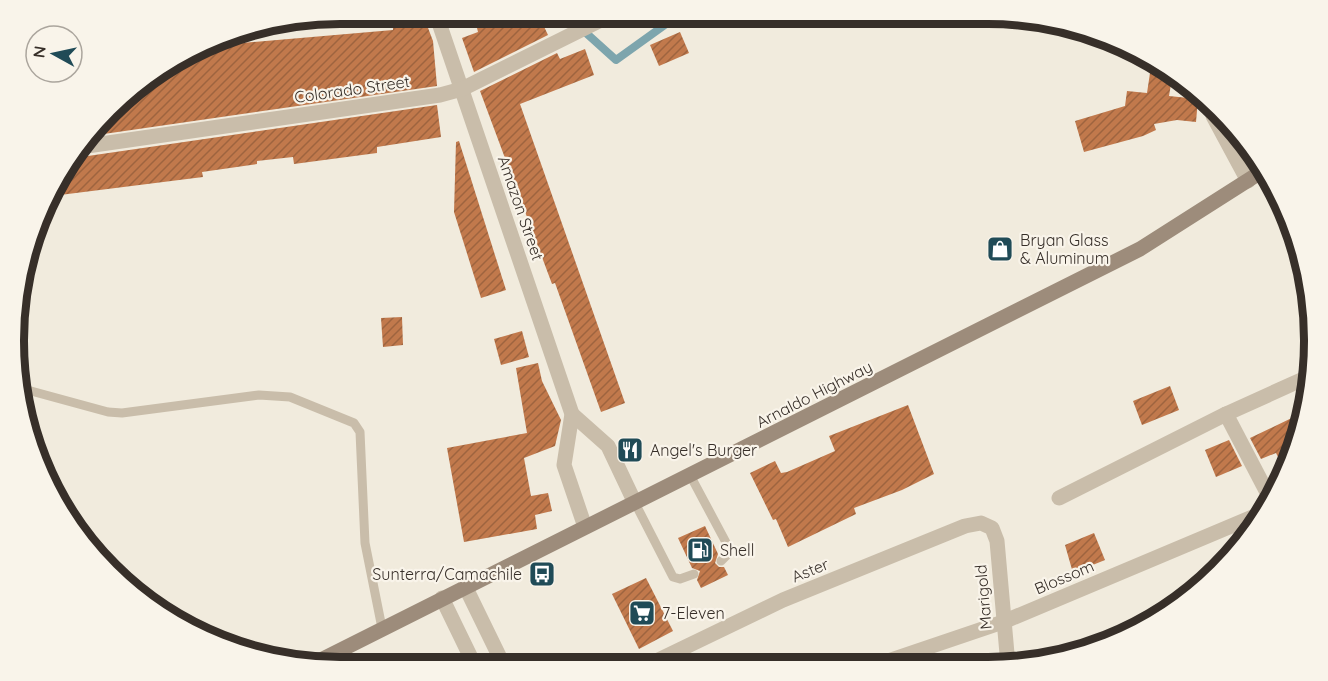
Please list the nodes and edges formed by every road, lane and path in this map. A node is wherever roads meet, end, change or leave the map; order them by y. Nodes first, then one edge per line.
1 (439, 24) edge
2 (593, 24) edge
3 (462, 89) junction
4 (1221, 128) edge
5 (91, 145) edge
6 (1254, 176) edge
7 (1301, 380) edge
8 (28, 390) edge
9 (572, 414) junction
10 (1226, 414) junction
11 (690, 475) junction
12 (1266, 490) edge
13 (1059, 498) dead end
14 (635, 503) junction
15 (1249, 518) edge
16 (585, 527) junction
17 (993, 528) joint
18 (721, 561) dead end
19 (694, 574) dead end
20 (465, 586) junction
21 (442, 598) junction
22 (1003, 622) junction
23 (382, 628) junction
24 (326, 656) edge
25 (1007, 656) edge
26 (471, 657) edge
27 (500, 657) edge
28 (665, 657) edge
29 (900, 657) edge

1 - 3 street, Amazon Street
2 - 3 street, Colorado Street
3 - 5 street, Colorado Street
3 - 9 street, Amazon Street
4 - 6 street
6 - 11 main road, Arnaldo Highway
7 - 10 street
8 - 23 lane
9 - 14 street, Amazon Street
9 - 16 street, Amazon Street
10 - 12 street
10 - 13 street
11 - 14 main road, Arnaldo Highway
11 - 18 lane
14 - 16 main road, Arnaldo Highway
14 - 19 lane
15 - 22 street, Blossom
16 - 20 main road, Arnaldo Highway
17 - 22 street, Marigold
17 - 28 street, Aster
20 - 21 main road, Arnaldo Highway
20 - 27 street
21 - 23 main road, Arnaldo Highway
21 - 26 street
22 - 25 street, Marigold
22 - 29 street, Blossom
23 - 24 main road, Arnaldo Highway

